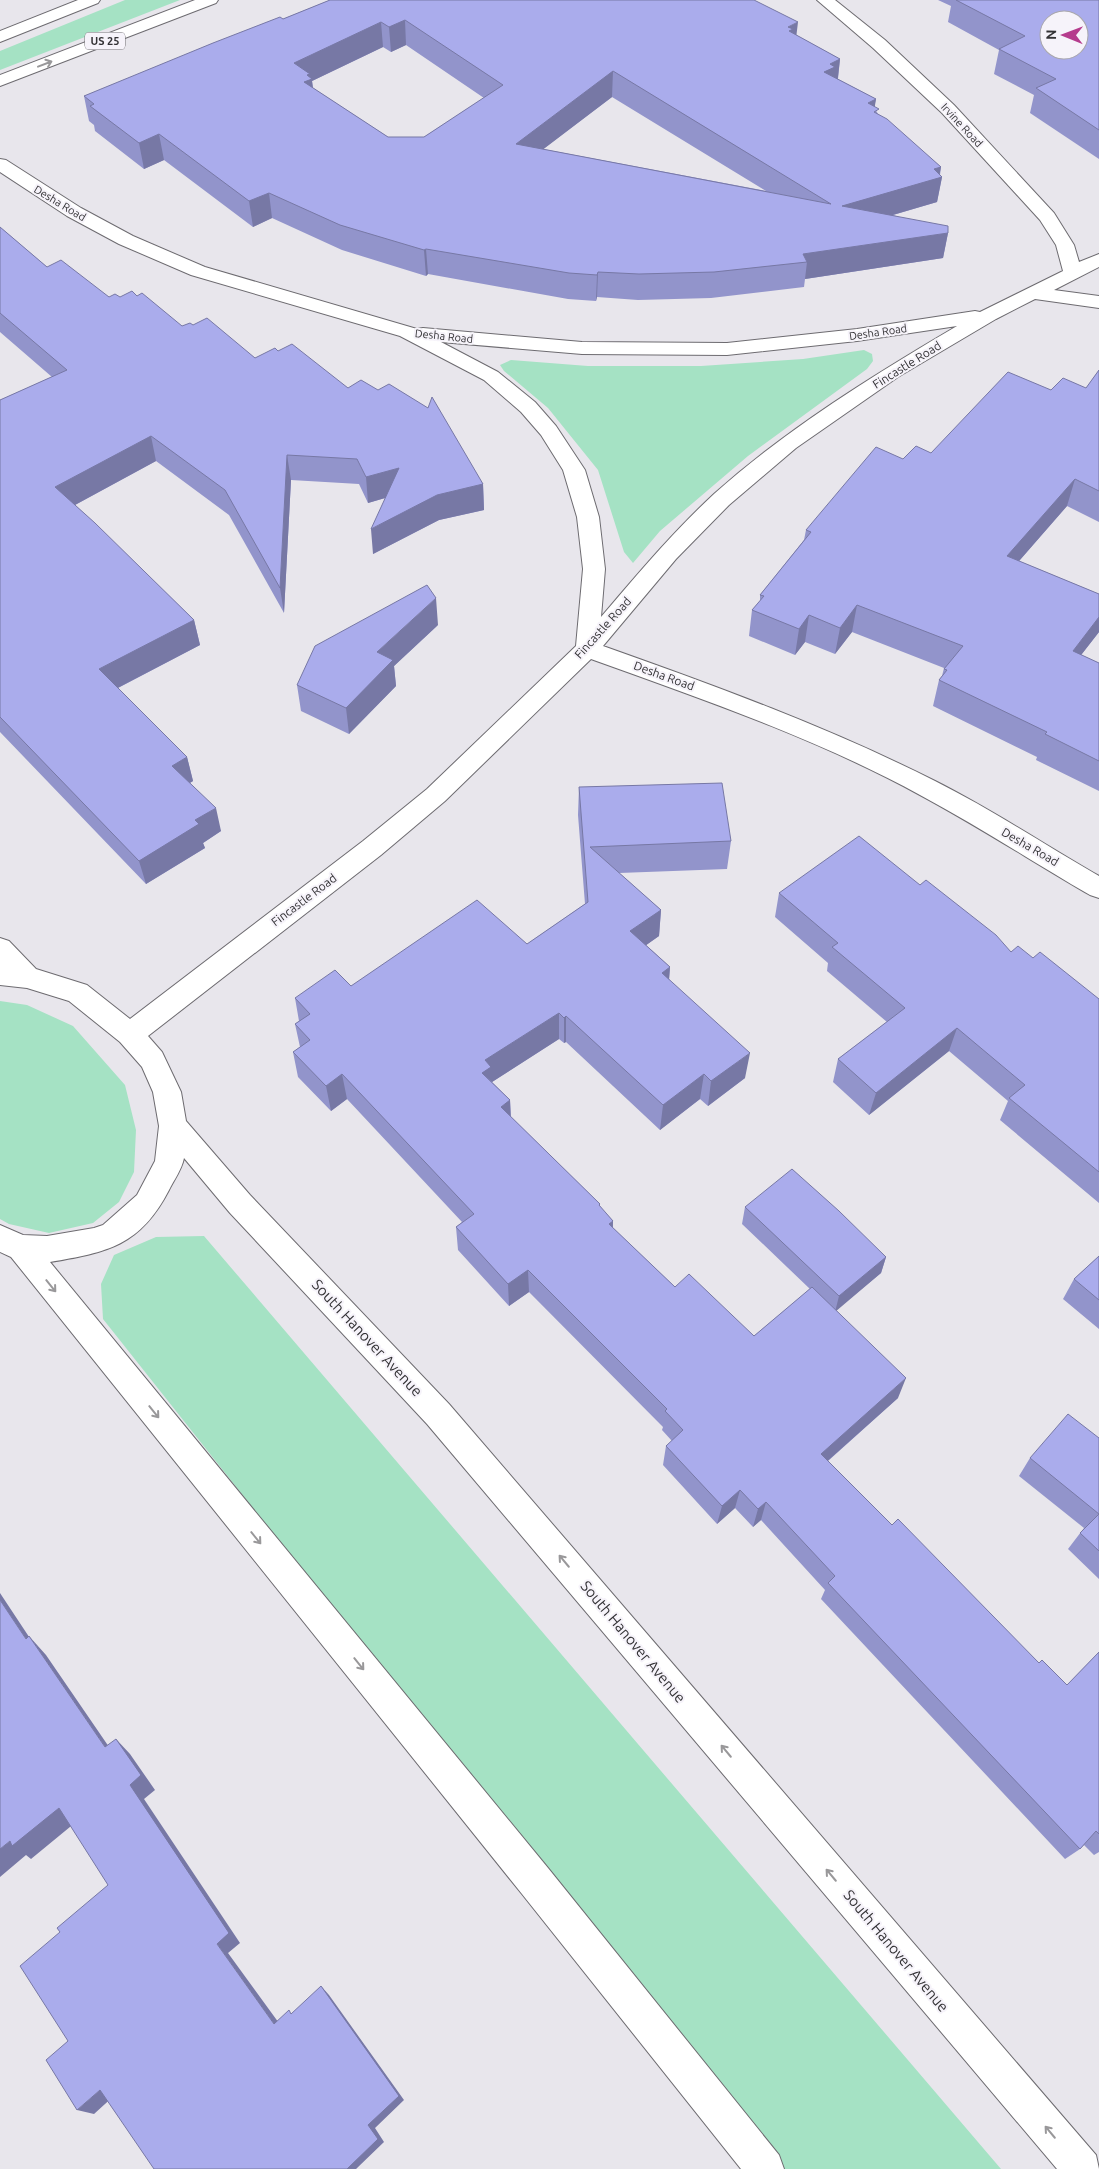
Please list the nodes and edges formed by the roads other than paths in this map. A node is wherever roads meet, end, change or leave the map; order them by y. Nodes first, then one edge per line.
1 (92, 0) edge
2 (210, 0) edge
3 (825, 0) edge
4 (0, 38) edge
5 (0, 81) edge
6 (0, 164) edge
7 (1099, 260) edge
8 (1073, 273) junction
9 (1031, 293) junction
10 (1099, 302) edge
11 (989, 315) junction
12 (407, 332) junction
13 (587, 648) junction
14 (1099, 888) edge
15 (0, 948) edge
16 (0, 974) edge
17 (27, 978) junction
18 (130, 1034) junction
19 (173, 1126) junction
20 (10, 1243) edge
21 (765, 2169) edge
22 (1082, 2169) edge

1 - 4 street
5 -> 2 street, US 25
3 - 8 street, Irvine Road
6 - 12 street, Desha Road
7 - 8 street, Fincastle Road
8 - 9 street, Fincastle Road
9 - 10 street
9 - 11 street, Fincastle Road
11 - 12 street, Desha Road
11 - 13 street, Fincastle Road
12 - 13 street, Desha Road
13 - 14 street, Desha Road
13 - 18 street, Fincastle Road
15 - 17 street
16 - 17 street
17 - 18 street
18 - 19 street
19 - 20 street
22 -> 19 street, South Hanover Avenue
20 -> 21 street

